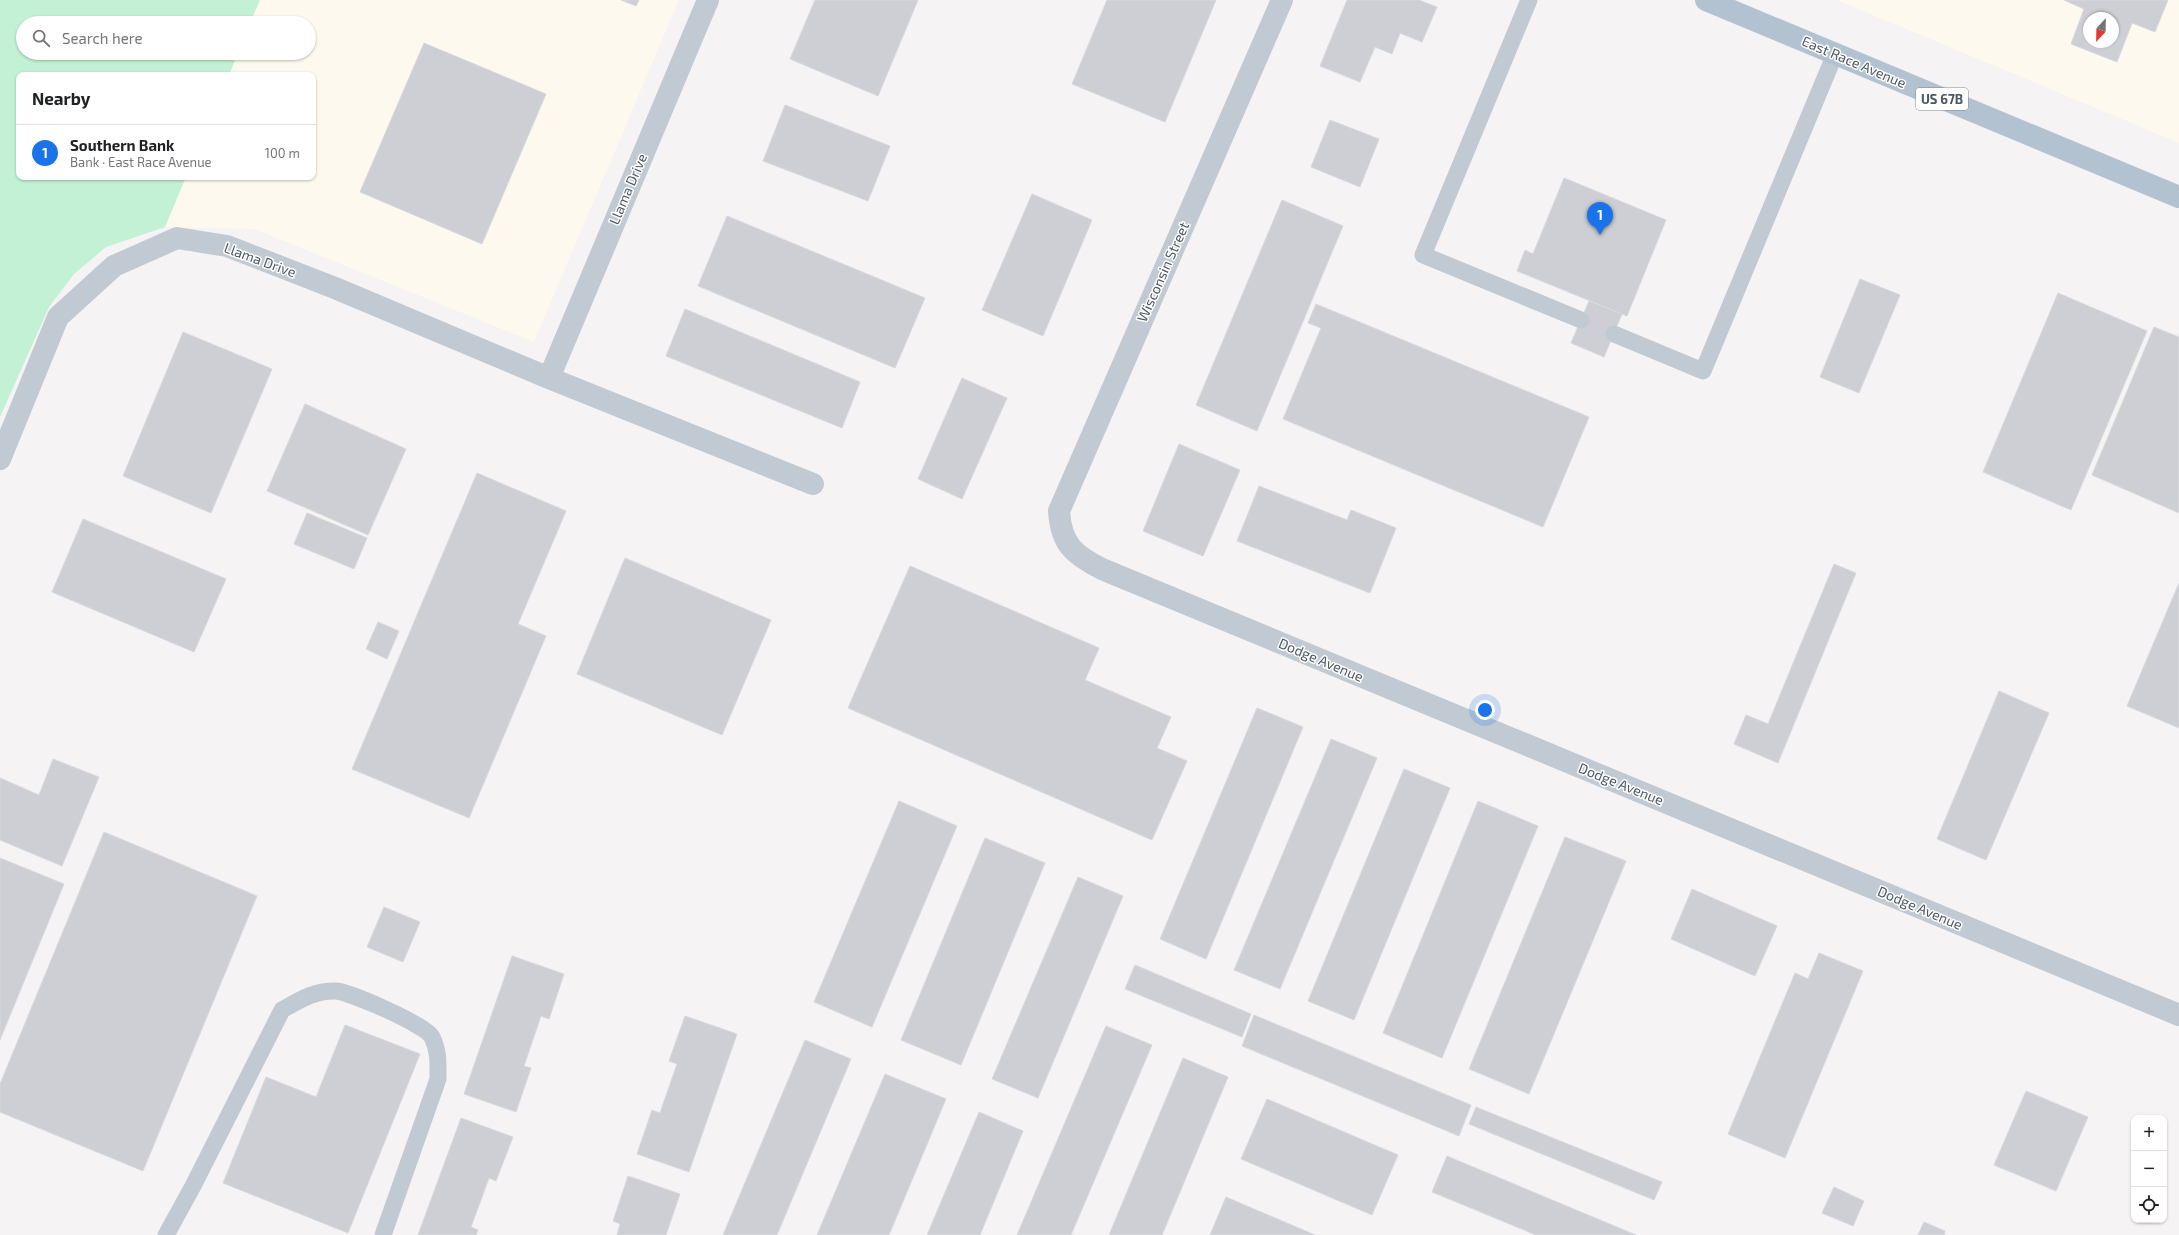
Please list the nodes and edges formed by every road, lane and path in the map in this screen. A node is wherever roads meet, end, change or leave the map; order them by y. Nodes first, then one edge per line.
1 (708, 0) edge
2 (1282, 0) edge
3 (1529, 0) edge
4 (1706, 0) edge
5 (1835, 54) junction
6 (2179, 197) edge
7 (1581, 320) dead end
8 (1614, 334) dead end
9 (549, 378) junction
10 (0, 459) edge
11 (813, 484) dead end
12 (1067, 545) joint
13 (2179, 1015) edge
14 (166, 1235) edge
15 (384, 1235) edge

1 - 9 street, Llama Drive
2 - 12 street, Wisconsin Street
3 - 7 lane
4 - 5 main road, East Race Avenue / US 67B
5 - 6 main road, East Race Avenue / US 67B
5 - 8 lane
9 - 10 street, Llama Drive
9 - 11 street, Llama Drive
12 - 13 street, Dodge Avenue
14 - 15 lane

